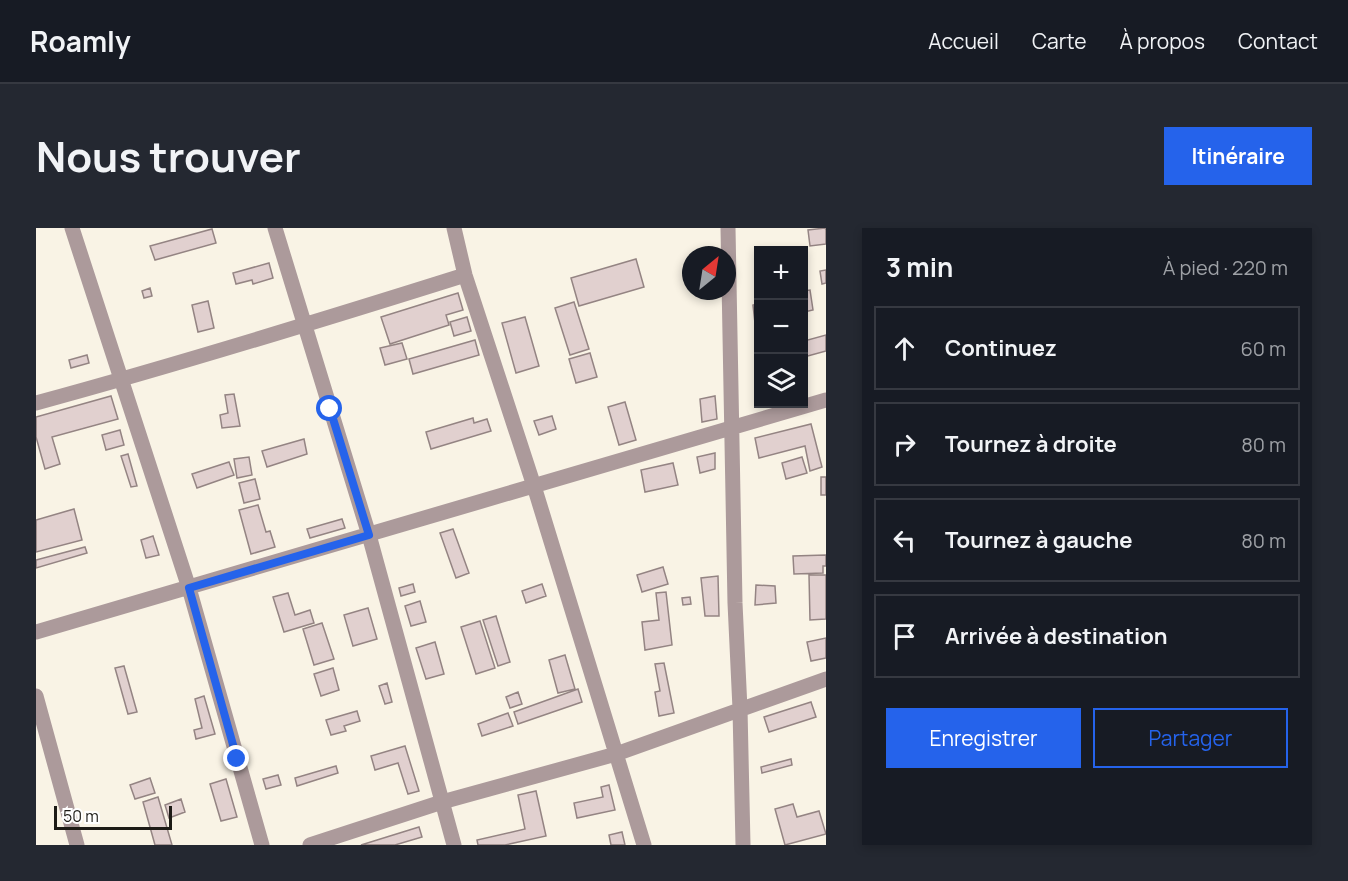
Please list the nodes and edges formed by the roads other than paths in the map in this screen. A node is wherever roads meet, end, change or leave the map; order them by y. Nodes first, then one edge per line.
1 (72, 228) edge
2 (275, 228) edge
3 (454, 228) edge
4 (728, 228) edge
5 (465, 275) junction
6 (304, 326) junction
7 (120, 380) junction
8 (826, 400) edge
9 (36, 403) edge
10 (732, 428) junction
11 (534, 486) junction
12 (369, 535) junction
13 (189, 588) junction
14 (36, 632) edge
15 (826, 679) edge
16 (36, 696) edge
17 (740, 709) junction
18 (616, 754) junction
19 (442, 802) junction
20 (77, 845) edge
21 (262, 845) edge
22 (310, 845) edge
23 (454, 845) edge
24 (644, 845) edge
25 (742, 845) edge

1 - 7 street
2 - 6 street
3 - 5 street
4 - 10 street
5 - 6 street
5 - 11 street
6 - 7 street
6 - 12 street
7 - 9 street
7 - 13 street
8 - 10 street
10 - 11 street
10 - 17 street
11 - 12 street
11 - 18 street
12 - 13 street
12 - 19 street
13 - 14 street
13 - 21 street
15 - 17 street
16 - 20 street
17 - 18 street
17 - 25 street
18 - 19 street
18 - 24 street
19 - 22 street
19 - 23 street

